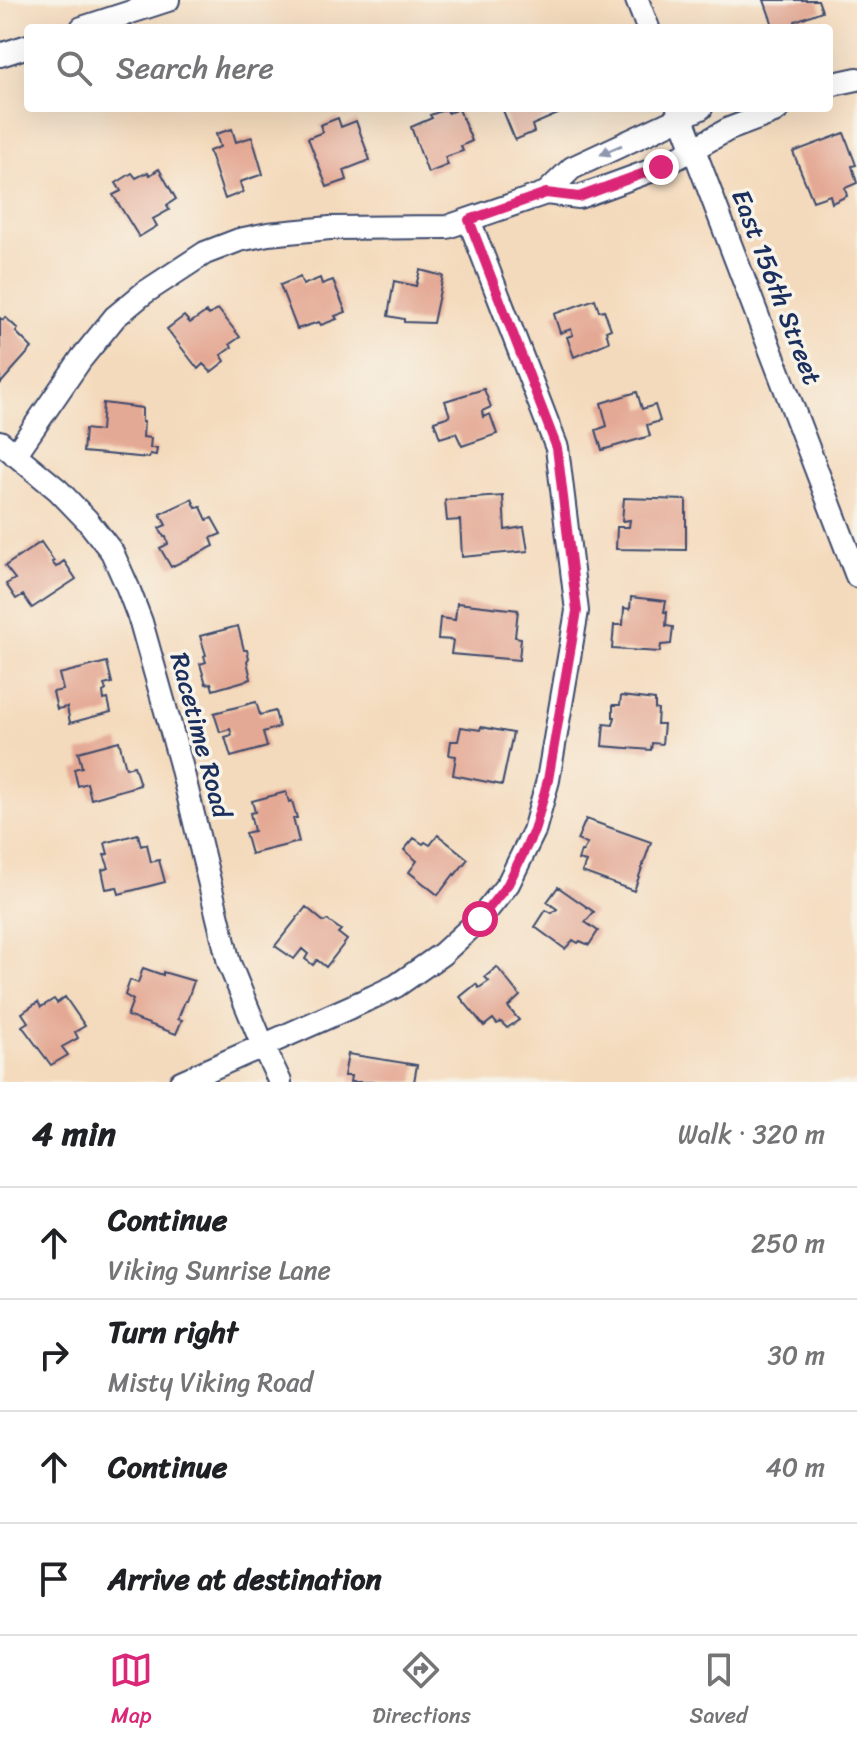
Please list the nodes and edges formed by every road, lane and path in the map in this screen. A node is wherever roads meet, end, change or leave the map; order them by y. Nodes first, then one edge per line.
1 (168, 0) edge
2 (637, 0) edge
3 (94, 24) edge
4 (646, 24) edge
5 (24, 47) edge
6 (0, 55) edge
7 (857, 79) edge
8 (833, 84) edge
9 (685, 112) edge
10 (687, 112) edge
11 (774, 112) edge
12 (694, 147) junction
13 (546, 193) junction
14 (469, 220) junction
15 (8, 449) edge
16 (857, 576) edge
17 (263, 1046) junction
18 (181, 1082) edge
19 (280, 1082) edge

1 - 3 street
2 - 4 street
5 - 6 street
7 - 8 street
9 -> 13 street
10 - 12 street, East 156th Street
11 - 12 street
12 - 13 street
12 - 16 street, East 156th Street
13 - 14 street
14 - 15 street
14 - 17 street
15 - 17 street, Racetime Road
17 - 18 street
17 - 19 street, Racetime Road

